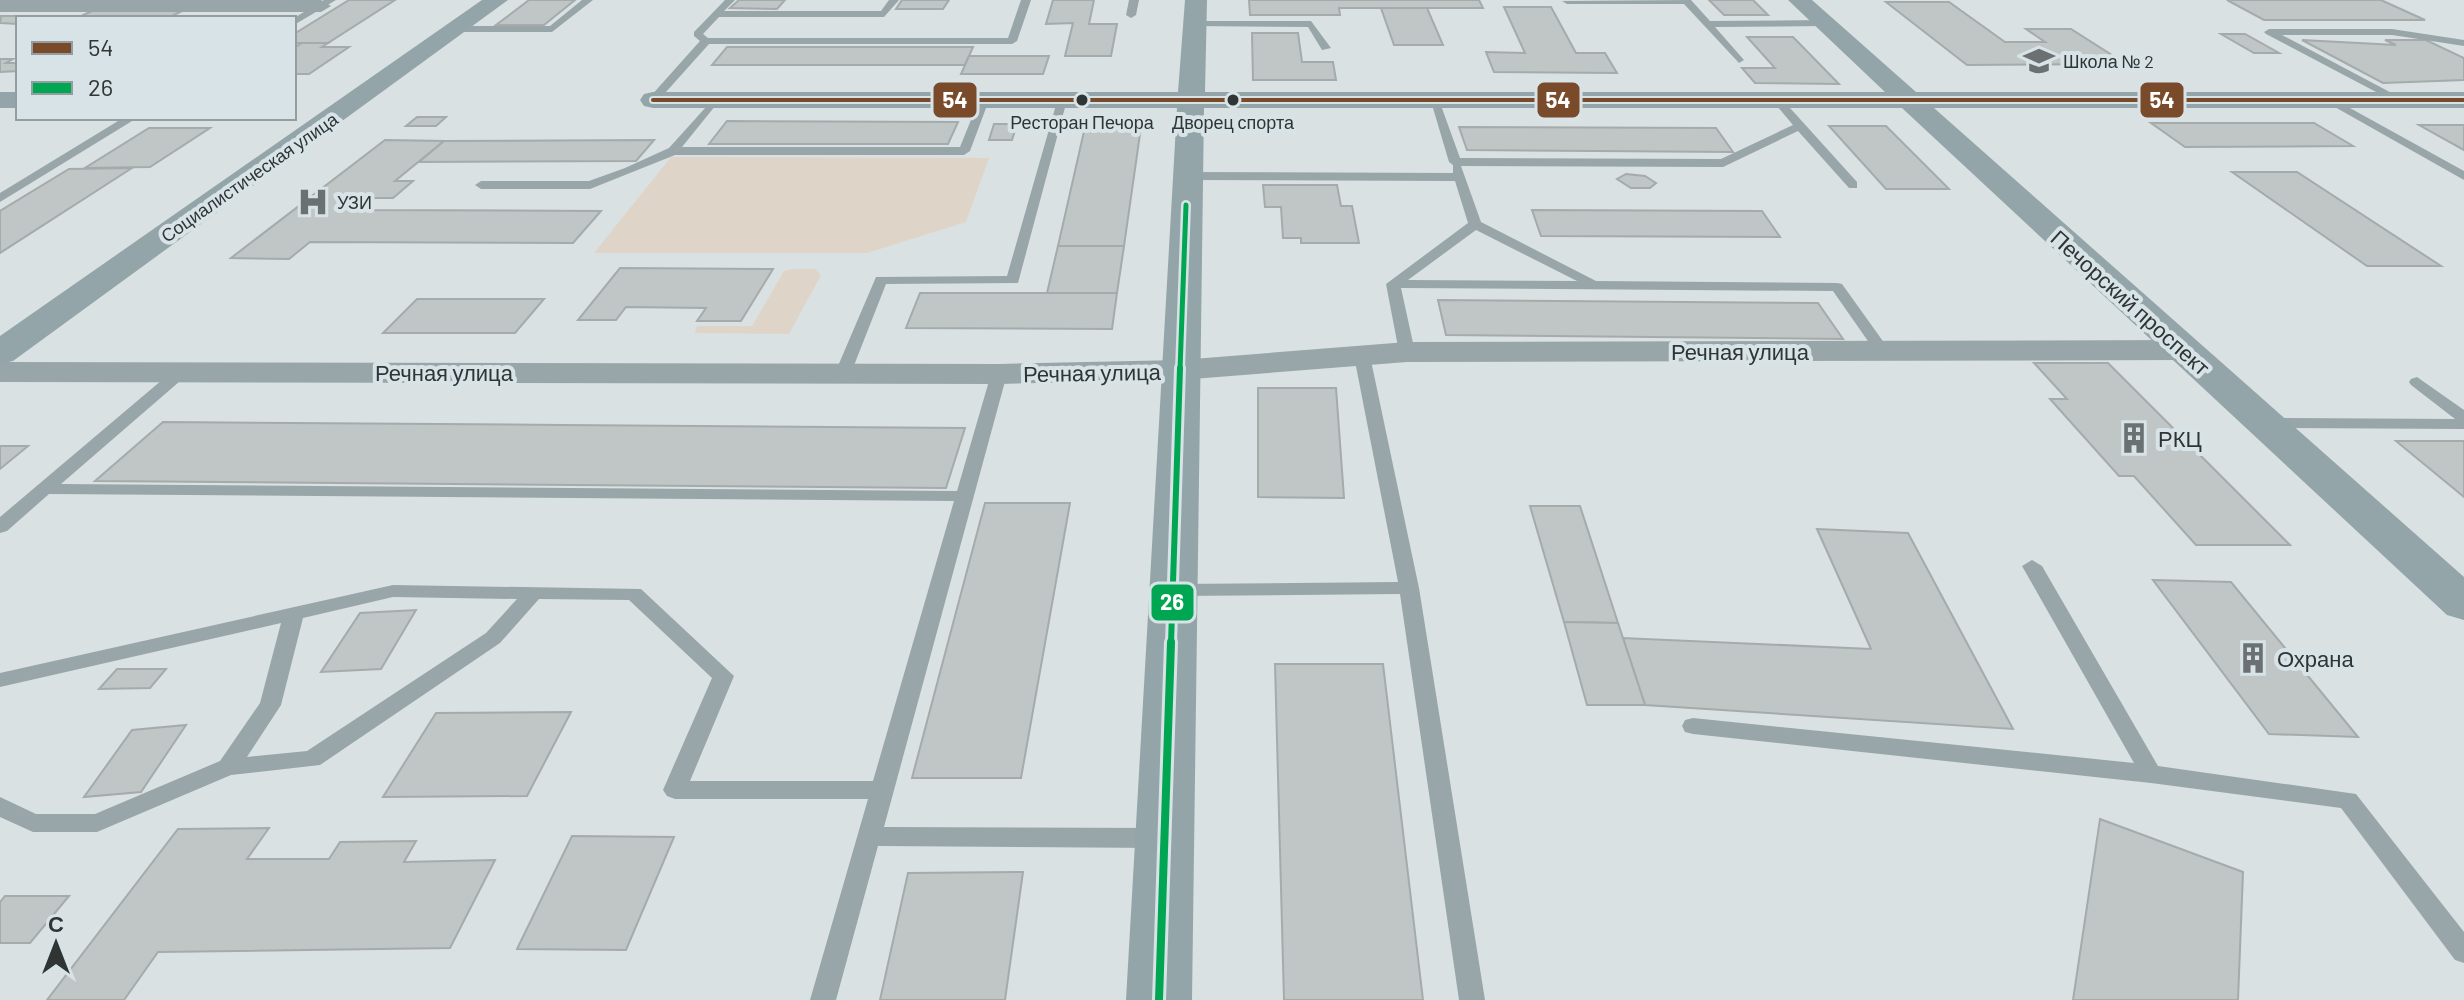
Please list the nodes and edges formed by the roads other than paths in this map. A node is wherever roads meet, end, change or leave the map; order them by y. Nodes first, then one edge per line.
1 (497, 0) edge
2 (588, 0) edge
3 (730, 0) edge
4 (894, 0) edge
5 (1026, 0) edge
6 (1134, 0) edge
7 (1799, 0) edge
8 (1567, 1) edge
9 (326, 3) edge
10 (0, 6) edge
11 (1195, 12) edge
12 (717, 14) junction
13 (1131, 15) dead end
14 (296, 21) edge
15 (1825, 23) junction
16 (1707, 24) junction
17 (457, 29) junction
18 (706, 41) junction
19 (2464, 43) edge
20 (1326, 48) dead end
21 (1739, 60) dead end
22 (653, 100) joint
23 (715, 100) junction
24 (984, 100) junction
25 (1062, 100) junction
26 (1191, 100) junction
27 (1434, 100) junction
28 (1777, 100) junction
29 (1911, 100) junction
30 (2330, 100) junction
31 (2397, 100) junction
32 (2464, 100) edge
33 (128, 120) edge
34 (1800, 126) junction
35 (673, 151) junction
36 (1455, 162) junction
37 (1187, 176) junction
38 (2464, 176) edge
39 (1459, 177) junction
40 (481, 185) dead end
41 (1853, 185) dead end
42 (0, 198) edge
43 (1475, 224) junction
44 (1393, 284) junction
45 (1596, 285) junction
46 (2184, 350) junction
47 (1882, 351) junction
48 (1407, 352) junction
49 (0, 353) edge
50 (1362, 356) junction
51 (1180, 370) junction
52 (0, 372) edge
53 (181, 372) junction
54 (843, 373) junction
55 (999, 374) junction
56 (2417, 382) dead end
57 (2464, 421) edge
58 (2264, 423) junction
59 (44, 489) junction
60 (963, 496) junction
61 (0, 527) edge
62 (2032, 566) dead end
63 (1409, 588) junction
64 (1173, 590) junction
65 (534, 593) junction
66 (2464, 604) edge
67 (294, 613) junction
68 (0, 680) edge
69 (1693, 726) dead end
70 (228, 767) junction
71 (2151, 774) junction
72 (881, 790) junction
73 (0, 806) edge
74 (869, 836) junction
75 (1165, 838) junction
76 (2464, 952) edge
77 (823, 1000) edge
78 (1159, 1000) edge
79 (1472, 1000) edge

1 - 17 main road, Социалистическая улица
2 - 17 lane
3 - 12 lane
4 - 12 lane
5 - 18 lane
6 - 13 lane
7 - 15 main road, Печорский проспект
8 - 16 lane
9 - 10 street
9 - 14 lane
11 - 20 lane
11 - 26 main road
12 - 18 lane
15 - 16 lane
15 - 29 main road, Печорский проспект
16 - 21 lane
17 - 49 main road, Социалистическая улица
18 - 22 lane
19 - 31 lane
22 - 23 main road
23 - 24 main road
23 - 35 lane
24 - 25 main road
24 - 35 lane
25 - 26 main road
25 - 54 lane
26 - 27 main road
26 - 37 main road
27 - 28 main road
27 - 36 lane
28 - 29 main road
28 - 34 lane
29 - 30 main road
29 - 46 main road, Печорский проспект
30 - 31 main road
30 - 38 lane
31 - 32 main road
33 - 42 lane
34 - 36 lane
34 - 41 lane
35 - 40 lane
36 - 39 lane
37 - 39 lane
37 - 51 main road
39 - 43 lane
43 - 44 lane
43 - 45 lane
44 - 45 lane
44 - 48 lane
45 - 47 lane
46 - 47 street, Речная улица
46 - 58 main road, Печорский проспект
47 - 48 street, Речная улица
48 - 50 street, Речная улица
50 - 51 street, Речная улица
50 - 63 lane
51 - 55 street, Речная улица
51 - 64 main road
52 - 53 street, Речная улица
53 - 54 street, Речная улица
53 - 59 lane
54 - 55 street, Речная улица
55 - 60 lane
56 - 57 lane
57 - 58 lane
58 - 66 main road, Печорский проспект
59 - 60 lane
59 - 61 lane
60 - 72 lane
62 - 71 lane
63 - 64 lane
63 - 79 lane
64 - 75 main road
65 - 67 lane
65 - 70 lane
65 - 72 lane
67 - 68 lane
67 - 70 lane
69 - 71 lane
70 - 73 lane
71 - 76 lane
72 - 74 lane
74 - 75 lane
74 - 77 lane
75 - 78 main road

